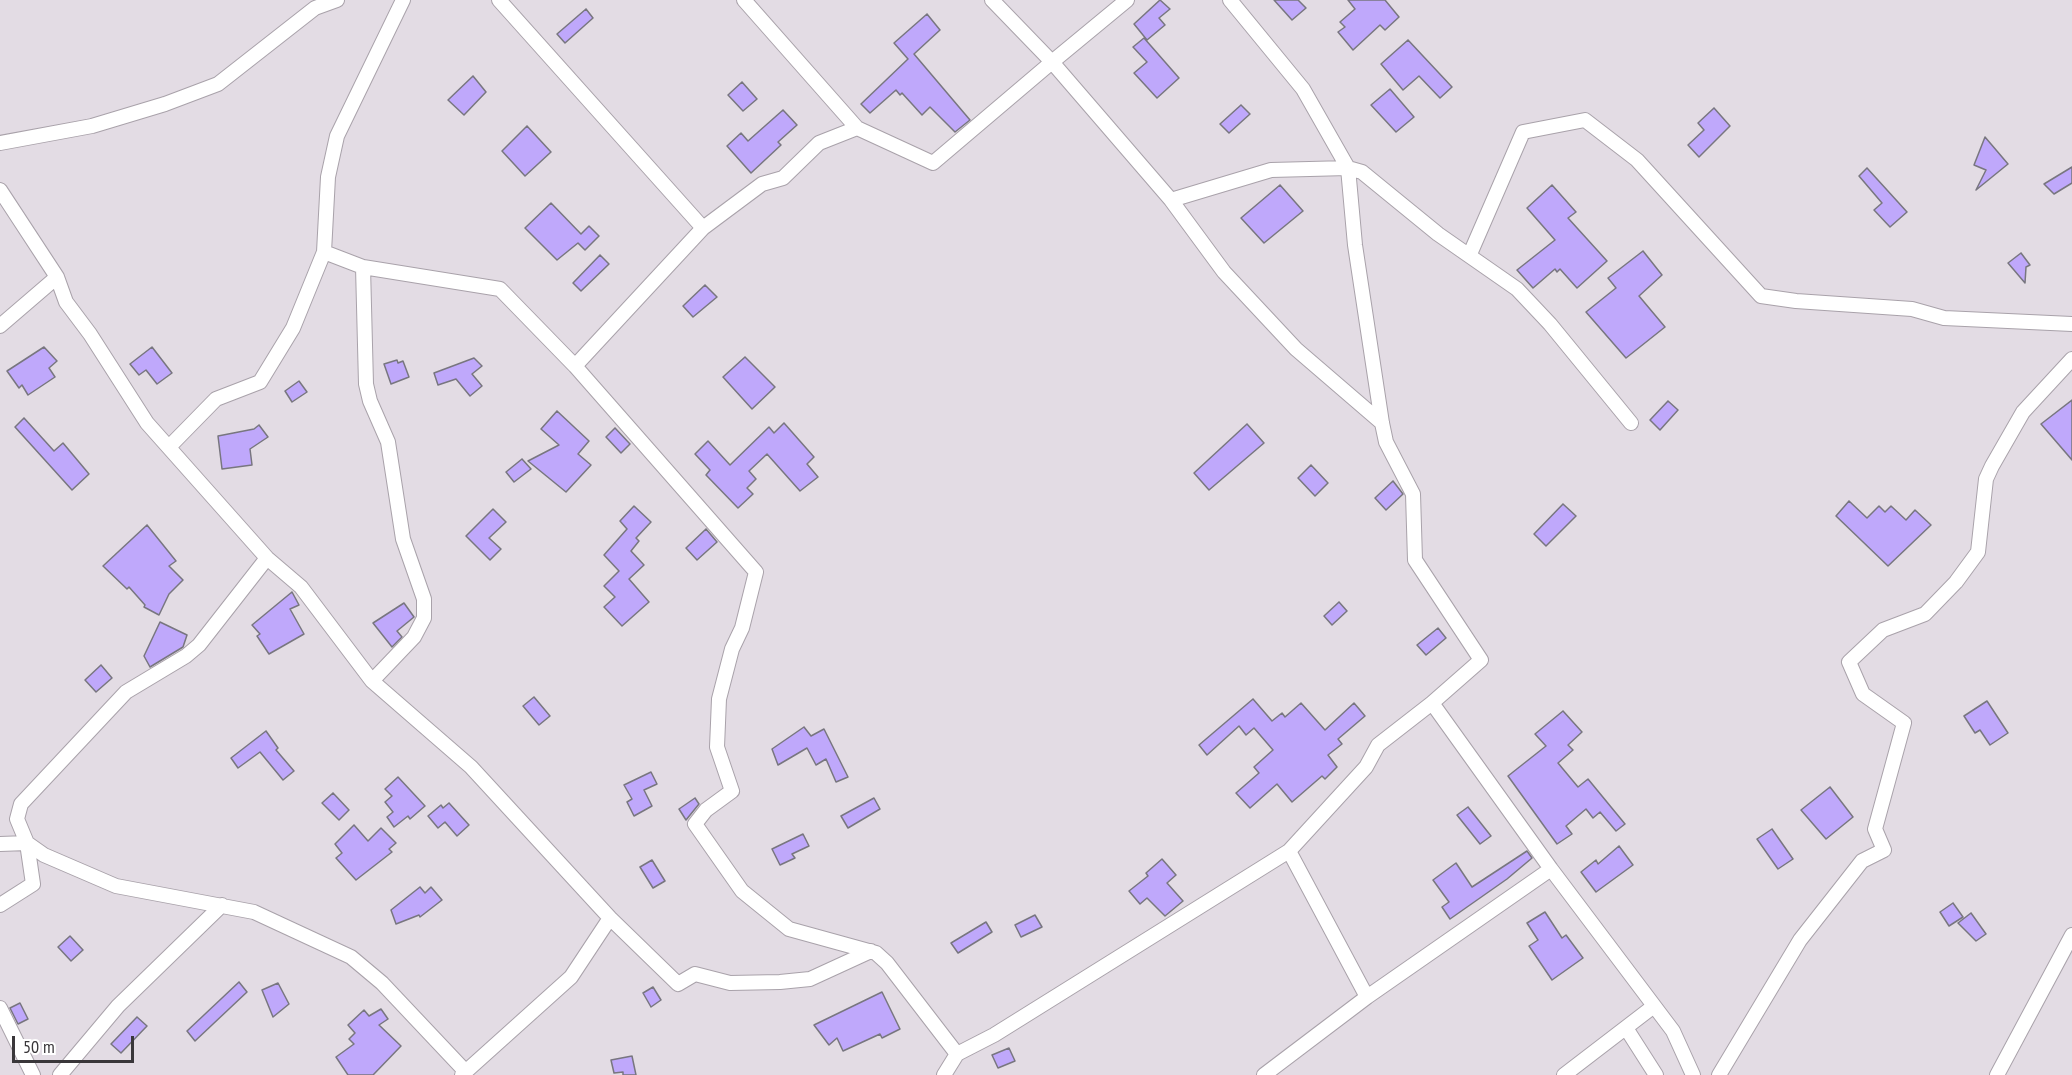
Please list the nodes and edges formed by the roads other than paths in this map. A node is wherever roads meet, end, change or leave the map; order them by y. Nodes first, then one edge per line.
1 (337, 0) edge
2 (403, 0) edge
3 (500, 0) edge
4 (744, 0) edge
5 (992, 0) edge
6 (1127, 0) edge
7 (1230, 0) edge
8 (1052, 62) junction
9 (857, 128) junction
10 (0, 143) edge
11 (1348, 168) junction
12 (0, 190) edge
13 (1171, 200) junction
14 (703, 228) junction
15 (324, 252) junction
16 (1470, 254) junction
17 (363, 267) junction
18 (57, 277) junction
19 (2072, 324) edge
20 (0, 326) edge
21 (2072, 359) edge
22 (575, 366) junction
23 (1382, 423) junction
24 (1631, 423) dead end
25 (169, 447) junction
26 (267, 558) junction
27 (372, 681) junction
28 (1432, 703) junction
29 (27, 843) junction
30 (0, 844) edge
31 (1289, 851) junction
32 (1551, 869) junction
33 (0, 905) edge
34 (222, 905) junction
35 (610, 918) junction
36 (2072, 935) edge
37 (871, 951) junction
38 (1367, 997) junction
39 (1654, 1006) junction
40 (0, 1008) edge
41 (1626, 1028) junction
42 (957, 1054) junction
43 (464, 1073) edge
44 (33, 1075) edge
45 (60, 1075) edge
46 (944, 1075) edge
47 (1264, 1075) edge
48 (1564, 1075) edge
49 (1656, 1075) edge
50 (1693, 1075) edge
51 (1719, 1075) edge
52 (1997, 1075) edge

1 - 10 street
2 - 15 street
3 - 14 street
4 - 9 street
5 - 8 street
6 - 8 street
7 - 11 street
8 - 9 street
8 - 13 street
9 - 14 street
11 - 13 street
11 - 16 street
11 - 23 street
12 - 18 street
13 - 23 street
14 - 22 street
15 - 17 street
15 - 25 street
16 - 19 street
16 - 24 street
17 - 22 street
17 - 27 street
18 - 20 street
18 - 25 street
21 - 51 street
22 - 37 street
23 - 28 street
25 - 26 street
26 - 27 street
26 - 29 street
27 - 35 street
28 - 31 street
28 - 32 street
29 - 30 street
29 - 33 street
29 - 34 street
31 - 38 street
31 - 42 street
32 - 38 street
32 - 39 street
34 - 43 street
34 - 45 street
35 - 37 street
35 - 43 street
36 - 52 street
37 - 42 street
38 - 47 street
39 - 41 street
39 - 50 street
40 - 44 street
41 - 48 street
41 - 49 street
42 - 46 street

